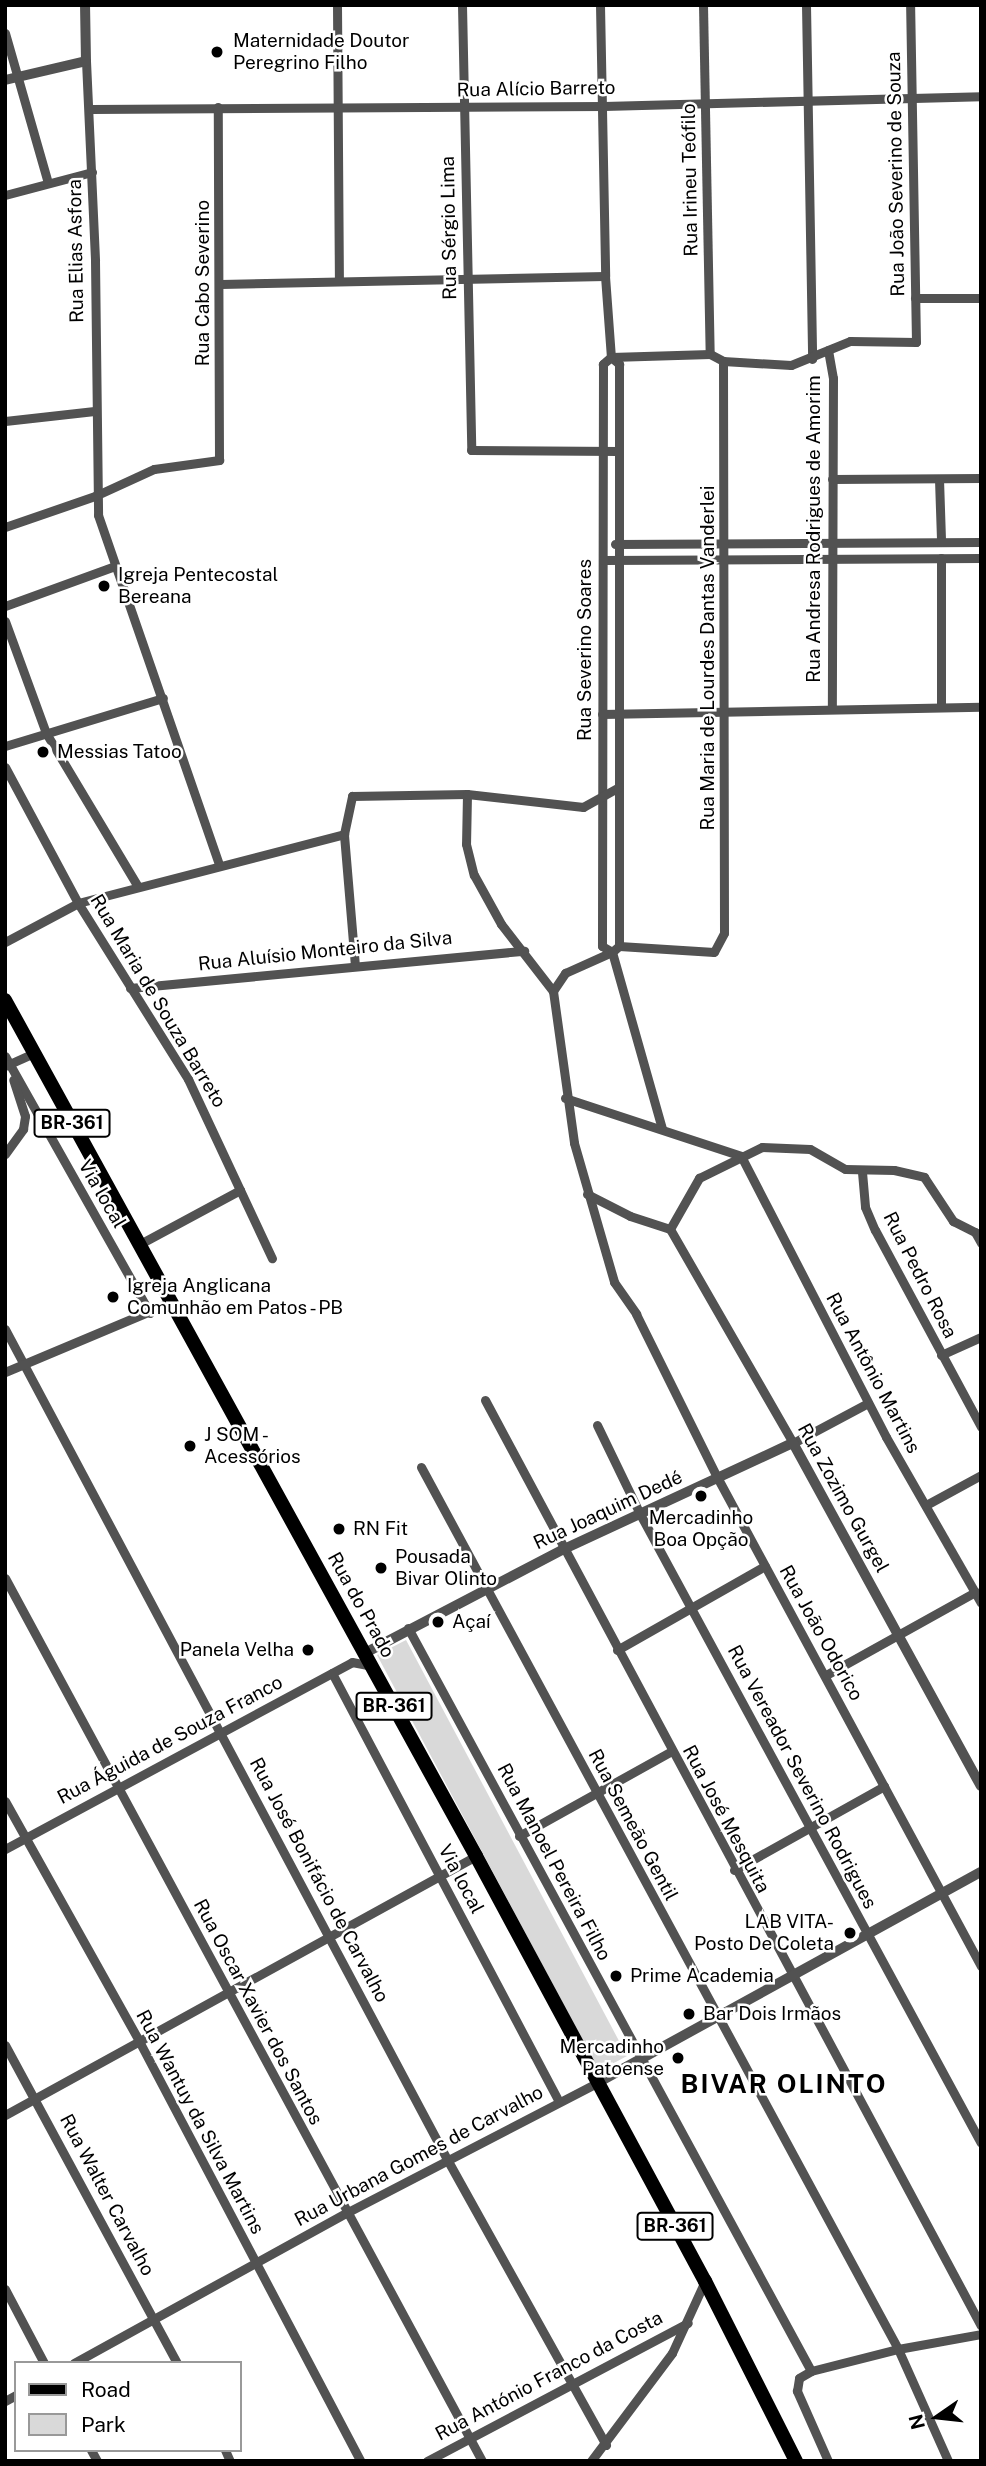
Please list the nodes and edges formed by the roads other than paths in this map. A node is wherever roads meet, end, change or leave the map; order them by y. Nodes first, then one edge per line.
1 (85, 5) edge
2 (337, 5) edge
3 (462, 5) edge
4 (600, 5) edge
5 (703, 5) edge
6 (806, 5) edge
7 (910, 5) edge
8 (5, 33) edge
9 (86, 61) junction
10 (20, 77) junction
11 (5, 80) edge
12 (981, 96) edge
13 (914, 98) junction
14 (807, 101) junction
15 (706, 103) junction
16 (604, 106) junction
17 (218, 107) junction
18 (337, 107) junction
19 (464, 107) junction
20 (91, 109) junction
21 (92, 172) junction
22 (48, 183) junction
23 (5, 195) edge
24 (605, 276) junction
25 (468, 277) junction
26 (339, 281) junction
27 (222, 284) junction
28 (915, 298) junction
29 (981, 298) edge
30 (828, 350) junction
31 (710, 354) junction
32 (611, 357) junction
33 (812, 359) junction
34 (723, 361) junction
35 (94, 411) junction
36 (5, 421) edge
37 (603, 450) junction
38 (618, 451) junction
39 (981, 478) edge
40 (832, 479) junction
41 (939, 479) junction
42 (95, 496) junction
43 (5, 527) edge
44 (832, 540) junction
45 (941, 541) junction
46 (727, 542) junction
47 (981, 542) edge
48 (604, 544) junction
49 (619, 544) junction
50 (832, 558) junction
51 (941, 558) junction
52 (981, 558) edge
53 (620, 559) junction
54 (726, 559) junction
55 (603, 560) junction
56 (115, 566) junction
57 (5, 606) edge
58 (5, 621) edge
59 (163, 698) junction
60 (940, 706) junction
61 (981, 707) edge
62 (832, 708) junction
63 (726, 710) junction
64 (602, 714) junction
65 (619, 714) junction
66 (46, 733) junction
67 (5, 746) edge
68 (5, 768) edge
69 (8, 780) edge
70 (619, 787) junction
71 (467, 794) junction
72 (602, 797) junction
73 (344, 834) junction
74 (219, 865) junction
75 (138, 887) junction
76 (78, 903) junction
77 (5, 942) edge
78 (616, 949) junction
79 (523, 951) junction
80 (355, 966) junction
81 (130, 988) junction
82 (553, 990) junction
83 (5, 1000) edge
84 (34, 1052) junction
85 (6, 1062) edge
86 (565, 1098) junction
87 (662, 1129) junction
88 (5, 1154) edge
89 (741, 1156) junction
90 (862, 1172) junction
91 (240, 1190) junction
92 (587, 1194) junction
93 (670, 1229) junction
94 (981, 1242) edge
95 (138, 1245) junction
96 (272, 1258) dead end
97 (169, 1303) junction
98 (150, 1312) junction
99 (5, 1329) edge
100 (981, 1337) edge
101 (942, 1355) junction
102 (23, 1364) junction
103 (5, 1371) edge
104 (485, 1400) dead end
105 (869, 1403) junction
106 (597, 1425) dead end
107 (981, 1427) edge
108 (793, 1443) junction
109 (421, 1467) dead end
110 (981, 1475) edge
111 (717, 1477) junction
112 (926, 1505) junction
113 (640, 1514) junction
114 (562, 1550) junction
115 (765, 1566) junction
116 (5, 1578) edge
117 (487, 1590) junction
118 (975, 1592) junction
119 (981, 1603) edge
120 (690, 1609) junction
121 (408, 1628) junction
122 (898, 1631) junction
123 (358, 1639) junction
124 (617, 1650) junction
125 (369, 1660) junction
126 (352, 1662) junction
127 (332, 1674) junction
128 (825, 1675) junction
129 (220, 1733) junction
130 (670, 1752) junction
131 (884, 1786) junction
132 (981, 1786) edge
133 (117, 1788) junction
134 (597, 1794) junction
135 (5, 1801) edge
136 (808, 1829) junction
137 (519, 1836) junction
138 (25, 1838) junction
139 (5, 1849) edge
140 (476, 1856) junction
141 (734, 1870) junction
142 (981, 1872) edge
143 (439, 1877) junction
144 (941, 1893) junction
145 (867, 1935) junction
146 (331, 1939) junction
147 (981, 1966) edge
148 (792, 1977) junction
149 (229, 1993) junction
150 (715, 2016) junction
151 (139, 2041) junction
152 (5, 2045) edge
153 (639, 2059) junction
154 (597, 2083) junction
155 (35, 2099) junction
156 (559, 2101) junction
157 (5, 2115) edge
158 (981, 2143) edge
159 (448, 2161) junction
160 (346, 2213) junction
161 (254, 2263) junction
162 (705, 2281) junction
163 (5, 2290) edge
164 (154, 2320) junction
165 (688, 2323) junction
166 (981, 2326) edge
167 (981, 2334) edge
168 (898, 2350) junction
169 (43, 2361) edge
170 (78, 2361) edge
171 (176, 2361) edge
172 (811, 2371) junction
173 (572, 2382) junction
174 (470, 2439) junction
175 (606, 2445) junction
176 (360, 2461) edge
177 (427, 2461) edge
178 (482, 2461) edge
179 (592, 2461) edge
180 (796, 2461) edge
181 (828, 2461) edge
182 (948, 2461) edge

1 - 9 street, Rua Elias Asfora
2 - 18 street
3 - 19 street, Rua Sérgio Lima
4 - 16 street, Rua Severino Soares
5 - 15 street, Rua Irineu Teófilo
6 - 14 street
7 - 13 street, Rua João Severino de Souza
8 - 10 street
9 - 10 street
9 - 20 street, Rua Elias Asfora
10 - 11 street
10 - 22 street
12 - 13 street, Rua Alício Barreto
13 - 14 street, Rua Alício Barreto
13 - 28 street, Rua João Severino de Souza
14 - 15 street, Rua Alício Barreto
14 - 33 street
15 - 16 street, Rua Alício Barreto
15 - 31 street, Rua Irineu Teófilo
16 - 19 street, Rua Alício Barreto
16 - 24 street, Rua Severino Soares
17 - 18 street, Rua Alício Barreto
17 - 20 street, Rua Alício Barreto
17 - 27 street, Rua Cabo Severino
18 - 19 street, Rua Alício Barreto
18 - 26 street
19 - 25 street, Rua Sérgio Lima
20 - 21 street, Rua Elias Asfora
21 - 22 street
21 - 35 street, Rua Elias Asfora
22 - 23 street
24 - 25 street
24 - 32 street, Rua Severino Soares
25 - 26 street
25 - 37 street, Rua Sérgio Lima
26 - 27 street
27 - 42 street, Rua Cabo Severino
28 - 29 street
28 - 30 street, Rua João Severino de Souza
30 - 33 street
30 - 40 street, Rua Andresa Rodrigues de Amorim
31 - 32 street
31 - 34 street
32 - 37 street, Rua Severino Soares
32 - 38 street, Rua Severino Soares
33 - 34 street
34 - 46 street, Rua Maria de Lourdes Dantas Vanderlei
35 - 36 street
35 - 42 street, Rua Elias Asfora
37 - 38 street
37 - 48 street, Rua Severino Soares
38 - 49 street, Rua Severino Soares
39 - 41 street
40 - 41 street
40 - 44 street, Rua Andresa Rodrigues de Amorim
41 - 45 street
42 - 43 street
42 - 56 street, Rua Elias Asfora
44 - 45 street
44 - 46 street
44 - 50 street, Rua Andresa Rodrigues de Amorim
45 - 47 street
46 - 49 street
46 - 54 street, Rua Maria de Lourdes Dantas Vanderlei
48 - 49 street
48 - 55 street, Rua Severino Soares
49 - 53 street, Rua Severino Soares
50 - 51 street
50 - 54 street
50 - 62 street, Rua Andresa Rodrigues de Amorim
51 - 52 street
51 - 60 street
53 - 54 street
53 - 55 street
53 - 65 street, Rua Severino Soares
54 - 63 street, Rua Maria de Lourdes Dantas Vanderlei
55 - 64 street, Rua Severino Soares
56 - 57 street
56 - 59 street, Rua Elias Asfora
58 - 66 street
59 - 66 street
59 - 74 street, Rua Elias Asfora
60 - 61 street
60 - 62 street
62 - 63 street
63 - 65 street
63 - 78 street, Rua Maria de Lourdes Dantas Vanderlei
64 - 65 street
64 - 72 street, Rua Severino Soares
65 - 70 street, Rua Severino Soares
66 - 67 street
66 - 75 street
68 - 69 street, Rua Maria de Souza Barreto
69 - 76 street, Rua Maria de Souza Barreto
70 - 72 street
70 - 78 street, Rua Severino Soares
71 - 72 street
71 - 73 street
71 - 79 street
72 - 78 street, Rua Severino Soares
73 - 74 street
73 - 80 street
74 - 75 street
75 - 76 street
76 - 77 street
76 - 81 street, Rua Maria de Souza Barreto
78 - 82 street
78 - 87 street, Rua Severino Soares
79 - 80 street, Rua Aluísio Monteiro da Silva
79 - 82 street
80 - 81 street, Rua Aluísio Monteiro da Silva
81 - 91 street, Rua Maria de Souza Barreto
82 - 86 street, Rua João Odorico
83 - 84 main road, Rua do Prado / BR-361
84 - 85 street
84 - 95 main road, Rua do Prado / BR-361
85 - 88 street
85 - 98 street, Via local
86 - 87 street
86 - 92 street, Rua João Odorico
87 - 89 street
89 - 90 street
89 - 93 street
89 - 105 street, Rua Antônio Martins
90 - 94 street
90 - 101 street, Rua Pedro Rosa
91 - 95 street
91 - 96 street, Rua Maria de Souza Barreto
92 - 93 street
92 - 111 street, Rua João Odorico
93 - 108 street, Rua Zozimo Gurgel
95 - 97 main road, Rua do Prado / BR-361
97 - 98 street
97 - 123 main road, Rua do Prado / BR-361
98 - 102 street
99 - 102 street, Rua José Bonifácio de Carvalho
100 - 101 street
101 - 107 street, Rua Pedro Rosa
102 - 103 street
102 - 129 street, Rua José Bonifácio de Carvalho
104 - 114 street, Rua José Mesquita
105 - 108 street, Rua Joaquim Dedé
105 - 112 street, Rua Antônio Martins
106 - 113 street, Rua Vereador Severino Rodrigues
108 - 111 street, Rua Joaquim Dedé
108 - 122 street, Rua Zozimo Gurgel
109 - 117 street, Rua Semeão Gentil
110 - 112 street
111 - 113 street, Rua Joaquim Dedé
111 - 115 street, Rua João Odorico
112 - 118 street, Rua Antônio Martins
113 - 114 street, Rua Joaquim Dedé
113 - 120 street, Rua Vereador Severino Rodrigues
114 - 117 street, Rua Joaquim Dedé
114 - 124 street, Rua José Mesquita
115 - 120 street
115 - 128 street, Rua João Odorico
116 - 133 street, Rua Oscar Xavier dos Santos
117 - 121 street, Rua Joaquim Dedé
117 - 134 street, Rua Semeão Gentil
118 - 119 street, Rua Antônio Martins
118 - 122 street
120 - 124 street
120 - 136 street, Rua Vereador Severino Rodrigues
121 - 125 street, Rua Joaquim Dedé
121 - 137 street, Rua Manoel Pereira Filho
122 - 128 street
122 - 132 street, Rua Zozimo Gurgel
123 - 125 main road, Rua do Prado / BR-361
123 - 126 street
124 - 130 street, Rua José Mesquita
125 - 126 street
125 - 140 main road, Rua do Prado / BR-361
126 - 127 street, Rua Águida de Souza Franco
127 - 129 street, Rua Águida de Souza Franco
127 - 143 street, Via local
128 - 131 street, Rua João Odorico
129 - 133 street, Rua Águida de Souza Franco
129 - 146 street, Rua José Bonifácio de Carvalho
130 - 134 street
130 - 141 street, Rua José Mesquita
131 - 136 street
131 - 144 street, Rua João Odorico
133 - 138 street, Rua Águida de Souza Franco
133 - 149 street, Rua Oscar Xavier dos Santos
134 - 137 street
134 - 150 street, Rua Semeão Gentil
135 - 138 street, Rua Wantuy da Silva Martins
136 - 141 street
136 - 145 street, Rua Vereador Severino Rodrigues
137 - 153 street, Rua Manoel Pereira Filho
138 - 139 street, Rua Águida de Souza Franco
138 - 151 street, Rua Wantuy da Silva Martins
140 - 143 street
140 - 154 main road, Rua do Prado / BR-361
141 - 148 street, Rua José Mesquita
142 - 144 street
143 - 146 street
143 - 156 street, Via local
144 - 145 street
144 - 147 street, Rua João Odorico
145 - 148 street
145 - 158 street, Rua Vereador Severino Rodrigues
146 - 149 street
146 - 159 street, Rua José Bonifácio de Carvalho
148 - 150 street
148 - 166 street, Rua José Mesquita
149 - 151 street
149 - 160 street, Rua Oscar Xavier dos Santos
150 - 153 street
150 - 168 street, Rua Semeão Gentil
151 - 155 street
151 - 161 street, Rua Wantuy da Silva Martins
152 - 155 street, Rua Walter Carvalho
153 - 154 street
153 - 172 street, Rua Manoel Pereira Filho
154 - 156 street, Rua Urbana Gomes de Carvalho
154 - 162 main road, BR-361
155 - 157 street
155 - 164 street, Rua Walter Carvalho
156 - 159 street, Rua Urbana Gomes de Carvalho
159 - 160 street, Rua Urbana Gomes de Carvalho
159 - 173 street, Rua José Bonifácio de Carvalho
160 - 161 street, Rua Urbana Gomes de Carvalho
160 - 174 street, Rua Oscar Xavier dos Santos
161 - 164 street, Rua Urbana Gomes de Carvalho
161 - 176 street, Rua Wantuy da Silva Martins
162 - 165 street
162 - 180 main road, BR-361
163 - 169 street
164 - 170 street, Rua Urbana Gomes de Carvalho
164 - 171 street, Rua Walter Carvalho
165 - 173 street, Rua António Franco da Costa
165 - 175 street
167 - 168 street
168 - 172 street
168 - 182 street, Rua Semeão Gentil
172 - 181 street
173 - 174 street, Rua António Franco da Costa
173 - 175 street, Rua José Bonifácio de Carvalho
174 - 177 street, Rua António Franco da Costa
174 - 178 street, Rua Oscar Xavier dos Santos
175 - 179 street

